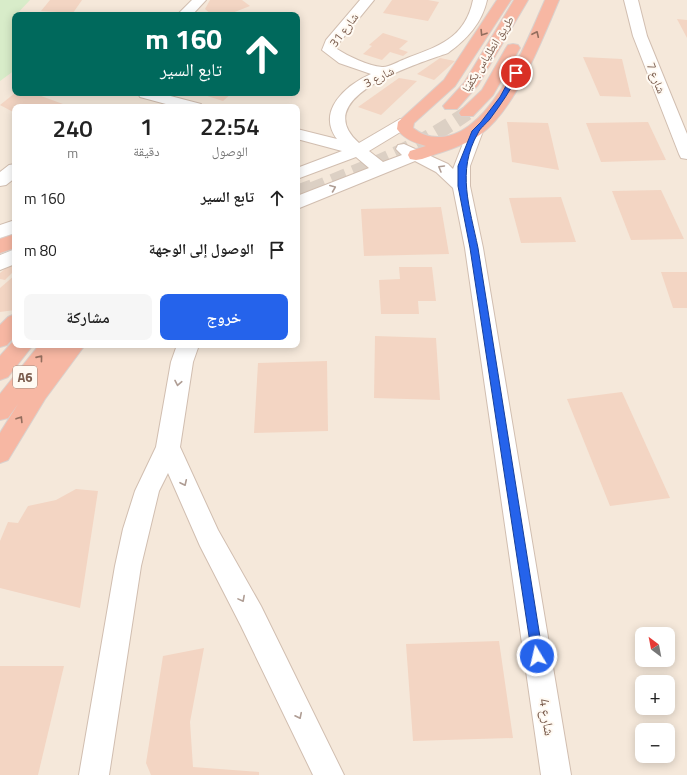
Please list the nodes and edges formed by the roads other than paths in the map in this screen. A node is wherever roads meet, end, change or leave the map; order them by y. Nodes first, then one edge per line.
1 (199, 0) edge
2 (367, 0) edge
3 (480, 0) edge
4 (504, 0) edge
5 (521, 0) edge
6 (541, 0) edge
7 (552, 0) edge
8 (632, 0) edge
9 (187, 12) edge
10 (384, 73) junction
11 (143, 98) edge
12 (178, 104) edge
13 (451, 106) tunnel mouth
14 (467, 113) tunnel mouth
15 (406, 122) junction
16 (475, 131) junction
17 (300, 135) edge
18 (383, 139) junction
19 (449, 142) junction
20 (359, 150) junction
21 (687, 154) edge
22 (416, 156) junction
23 (381, 169) junction
24 (12, 172) edge
25 (300, 172) tunnel mouth
26 (0, 181) edge
27 (461, 186) junction
28 (300, 202) tunnel mouth
29 (9, 231) edge
30 (0, 247) edge
31 (12, 257) edge
32 (0, 263) edge
33 (12, 325) edge
34 (0, 339) edge
35 (19, 348) edge
36 (49, 348) edge
37 (72, 348) edge
38 (187, 348) edge
39 (0, 371) edge
40 (0, 411) edge
41 (168, 447) junction
42 (0, 452) edge
43 (94, 775) edge
44 (329, 775) edge
45 (556, 775) edge

1 - 9 street
2 - 10 street, شارع 31
3 - 10 street, شارع 3
4 -> 15 highway
5 - 13 highway, طريق انطلياس بكفيّا
6 - 14 highway
16 -> 7 highway
8 - 21 street, شارع 7
10 - 20 street, شارع 3
11 - 12 street
15 - 18 street
15 - 19 highway
16 - 19 highway
16 - 27 street, شارع 4
17 - 20 street
18 - 20 street
18 - 22 street
19 - 22 highway
20 - 23 street, شارع 3
20 - 25 street
22 - 23 street
27 -> 22 street
28 -> 23 street
24 - 26 street
27 - 45 street, شارع 4
29 - 30 highway
31 - 32 street
33 - 34 highway
35 - 39 highway, A6
40 -> 36 highway, A6
42 -> 37 highway
38 -> 41 street
41 - 43 street
41 -> 44 street

